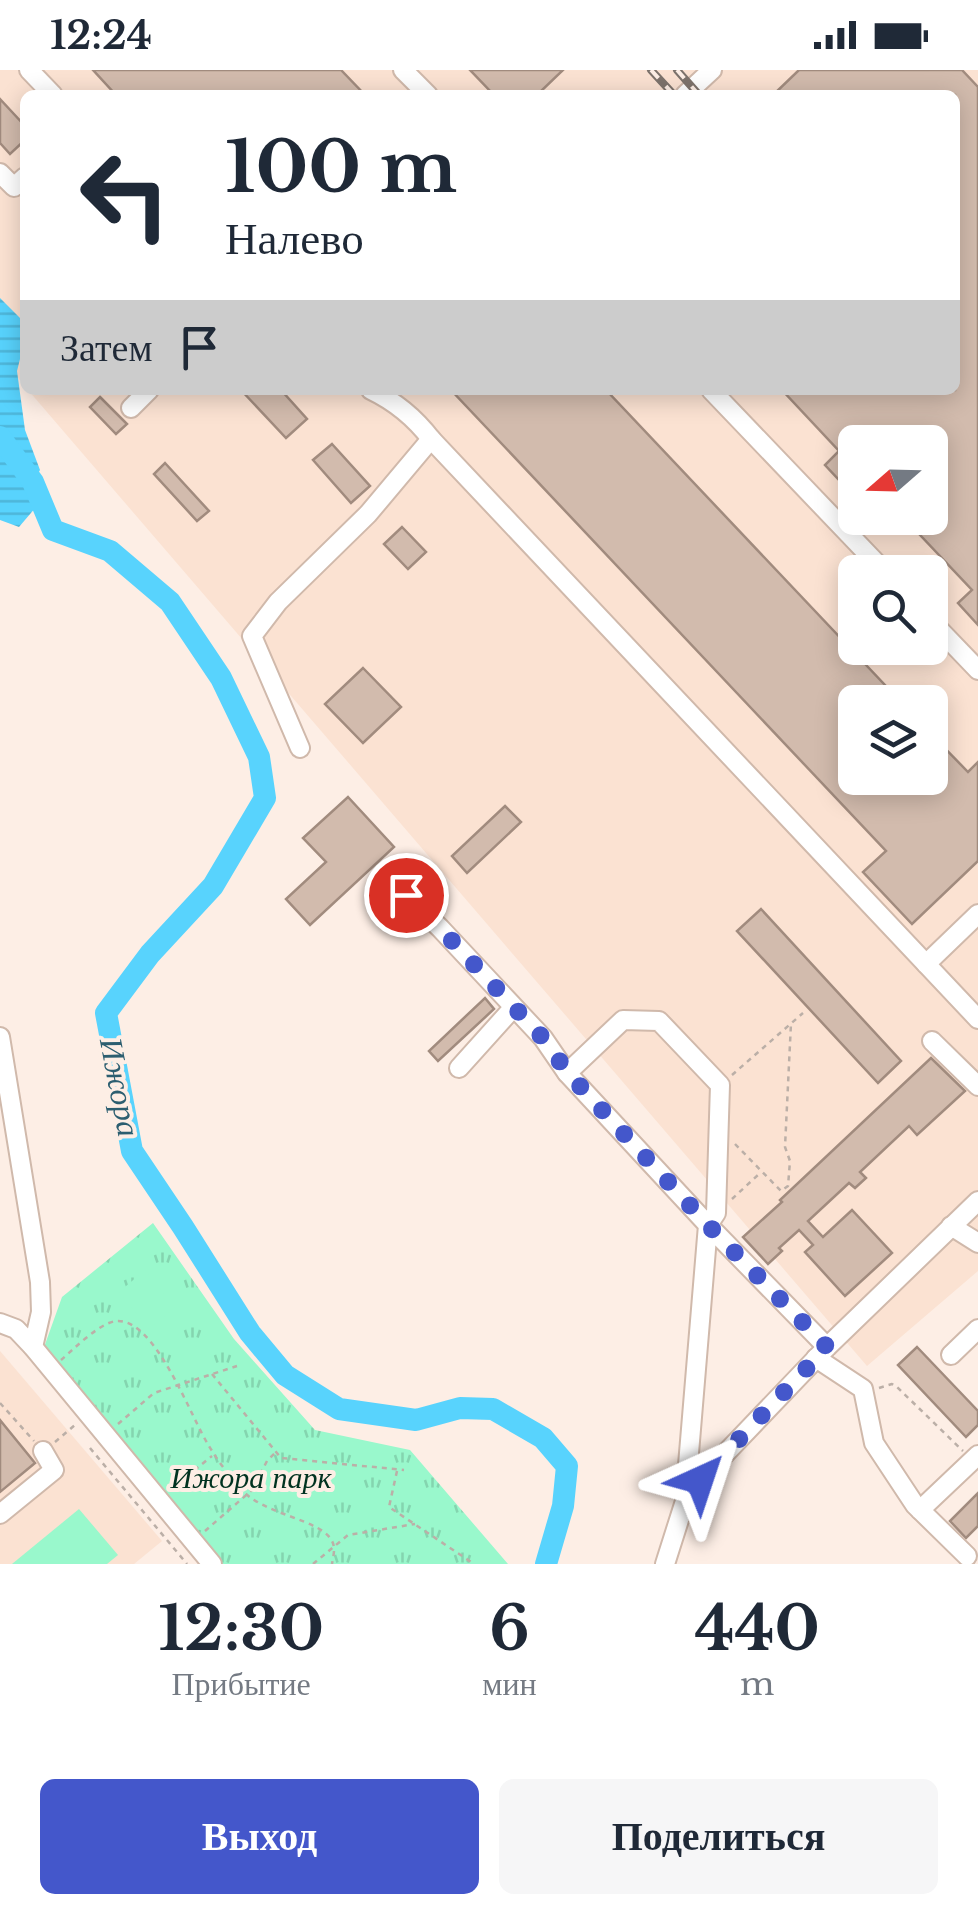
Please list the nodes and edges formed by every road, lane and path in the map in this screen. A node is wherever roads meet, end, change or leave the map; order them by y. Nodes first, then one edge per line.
1 (30, 70) edge
2 (404, 70) edge
3 (712, 70) edge
4 (49, 90) edge
5 (423, 90) edge
6 (690, 90) edge
7 (0, 173) edge
8 (20, 182) edge
9 (143, 395) edge
10 (382, 395) edge
11 (715, 395) edge
12 (131, 408) dead end
13 (431, 439) junction
14 (869, 555) edge
15 (948, 639) edge
16 (978, 670) edge
17 (300, 748) dead end
18 (406, 895) dead end
19 (978, 914) edge
20 (926, 964) junction
21 (512, 1008) junction
22 (803, 1013) dead end
23 (978, 1019) edge
24 (791, 1024) junction
25 (0, 1037) edge
26 (932, 1041) dead end
27 (459, 1068) dead end
28 (568, 1073) junction
29 (720, 1086) junction
30 (978, 1086) edge
31 (719, 1126) junction
32 (762, 1172) junction
33 (978, 1201) edge
34 (712, 1219) junction
35 (951, 1226) junction
36 (978, 1243) edge
37 (0, 1323) edge
38 (978, 1329) edge
39 (33, 1347) junction
40 (822, 1352) junction
41 (951, 1355) dead end
42 (237, 1366) dead end
43 (50, 1368) junction
44 (212, 1374) junction
45 (177, 1385) junction
46 (863, 1389) junction
47 (0, 1403) edge
48 (68, 1431) dead end
49 (105, 1435) junction
50 (90, 1448) dead end
51 (44, 1451) junction
52 (276, 1452) junction
53 (214, 1454) junction
54 (975, 1458) edge
55 (397, 1470) junction
56 (404, 1470) dead end
57 (248, 1494) junction
58 (158, 1499) junction
59 (685, 1502) junction
60 (920, 1510) junction
61 (0, 1514) edge
62 (415, 1524) junction
63 (978, 1536) edge
64 (193, 1542) junction
65 (334, 1548) junction
66 (187, 1564) edge
67 (212, 1564) edge
68 (313, 1564) edge
69 (332, 1564) edge
70 (474, 1564) edge
71 (664, 1564) edge

1 - 4 street
2 - 5 street
3 - 6 street
7 - 8 street
9 - 12 street
10 - 13 street
11 - 14 street
13 - 17 street
13 - 20 street
15 - 16 street
18 - 21 street
19 - 20 street
20 - 23 street
21 - 27 street
21 - 28 street
22 - 24 path
24 - 29 path
24 - 32 path
25 - 39 street
26 - 30 street
28 - 29 street
28 - 34 street
29 - 31 street
31 - 32 path
31 - 34 street
32 - 34 path
33 - 35 street
34 - 40 street
34 - 59 street
35 - 36 street
35 - 40 street
37 - 39 street
38 - 41 street
39 - 43 street
40 - 46 street
40 - 59 street
42 - 44 path
43 - 45 path
43 - 49 street
44 - 45 path
44 - 52 path
45 - 49 path
45 - 53 path
46 - 54 path
46 - 60 street
47 - 51 path
48 - 51 path
49 - 58 street
50 - 66 path
51 - 61 street
52 - 55 path
52 - 57 path
53 - 57 path
53 - 58 path
54 - 60 street
55 - 56 path
55 - 62 path
57 - 64 path
57 - 65 path
58 - 64 street
59 - 71 street
60 - 63 street
62 - 65 path
62 - 70 path
64 - 67 street
65 - 68 path
65 - 69 path

